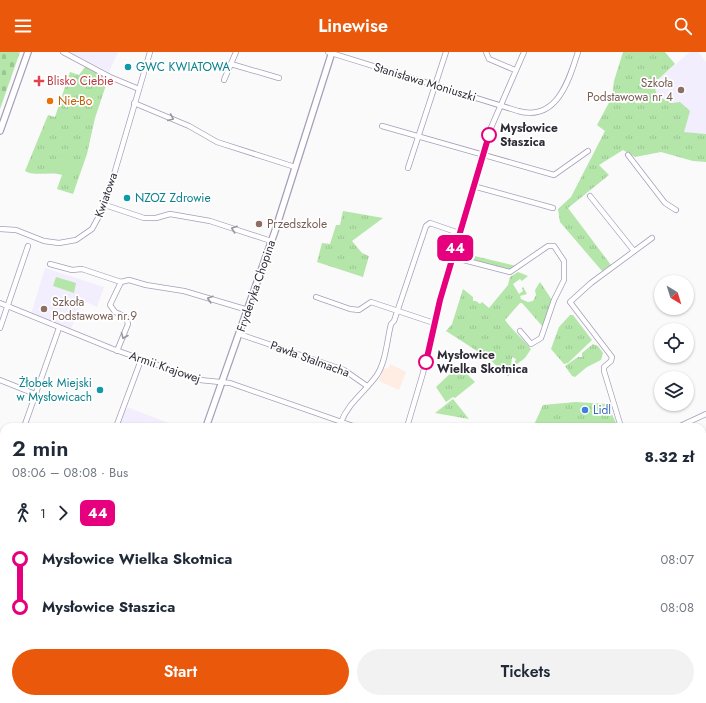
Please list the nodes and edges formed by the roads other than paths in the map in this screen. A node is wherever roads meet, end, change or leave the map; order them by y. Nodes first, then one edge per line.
1 (28, 52) edge
2 (63, 52) edge
3 (150, 52) edge
4 (236, 52) edge
5 (330, 52) edge
6 (446, 52) edge
7 (486, 52) edge
8 (524, 52) edge
9 (578, 52) edge
10 (231, 64) junction
11 (515, 70) junction
12 (279, 78) dead end
13 (224, 80) dead end
14 (434, 85) junction
15 (139, 89) junction
16 (134, 103) junction
17 (500, 106) junction
18 (382, 126) dead end
19 (0, 131) edge
20 (418, 136) junction
21 (588, 151) dead end
22 (483, 154) junction
23 (628, 155) dead end
24 (295, 167) junction
25 (408, 168) dead end
26 (473, 186) junction
27 (590, 196) dead end
28 (104, 205) junction
29 (553, 208) dead end
30 (676, 210) dead end
31 (0, 229) edge
32 (459, 233) junction
33 (652, 238) dead end
34 (271, 241) junction
35 (28, 246) dead end
36 (634, 251) junction
37 (452, 257) junction
38 (50, 264) dead end
39 (121, 282) junction
40 (316, 297) dead end
41 (0, 303) edge
42 (7, 306) junction
43 (248, 310) junction
44 (397, 310) junction
45 (434, 323) junction
46 (0, 328) edge
47 (59, 328) junction
48 (520, 331) dead end
49 (239, 334) junction
50 (117, 351) junction
51 (141, 360) junction
52 (0, 380) edge
53 (222, 383) junction
54 (367, 386) junction
55 (35, 394) junction
56 (706, 414) edge
57 (341, 422) junction
58 (25, 423) edge
59 (117, 423) edge
60 (207, 423) edge
61 (344, 423) edge
62 (408, 423) edge
63 (620, 423) edge
64 (687, 423) edge

1 - 19 street
2 - 15 street
3 - 15 street, Kwiatowa
4 - 10 street
5 - 14 street, Stanisława Moniuszki
5 - 24 street, Fryderyka Chopina
6 - 14 street
7 - 11 street
8 - 11 street
9 - 17 street, Stanisława Moniuszki
10 - 12 street
10 - 13 street
11 - 17 street
14 - 17 street, Stanisława Moniuszki
14 - 20 street
15 - 16 street, Kwiatowa
16 -> 24 street
16 - 28 street, Kwiatowa
17 - 22 street
18 - 20 street
20 - 22 street
20 - 25 street
21 - 22 street
22 - 26 street
23 - 30 street
24 - 34 street, Fryderyka Chopina
26 - 29 street
26 - 32 street
27 - 36 street
28 - 31 street, Kwiatowa
34 -> 28 street
32 - 37 street
32 - 44 street
33 - 36 street
34 - 43 street, Fryderyka Chopina
35 - 42 street
36 - 63 street
37 - 45 street
37 - 48 street
38 - 39 street
43 -> 39 street
39 -> 50 street
40 - 44 street
41 - 42 street, Armii Krajowej
42 - 46 street
42 - 47 street, Armii Krajowej
43 - 49 street, Fryderyka Chopina
44 - 45 street
44 - 54 street
45 - 62 street
47 - 50 street, Armii Krajowej
47 - 55 street
49 - 53 street, Fryderyka Chopina
49 - 54 street, Pawła Stalmacha
50 - 51 street, Armii Krajowej
51 - 53 street, Armii Krajowej
51 - 59 street
52 - 55 street
53 - 57 street, Armii Krajowej
53 - 60 street, Fryderyka Chopina
54 - 57 street
55 - 58 street
56 - 64 street
57 - 61 street, Armii Krajowej

